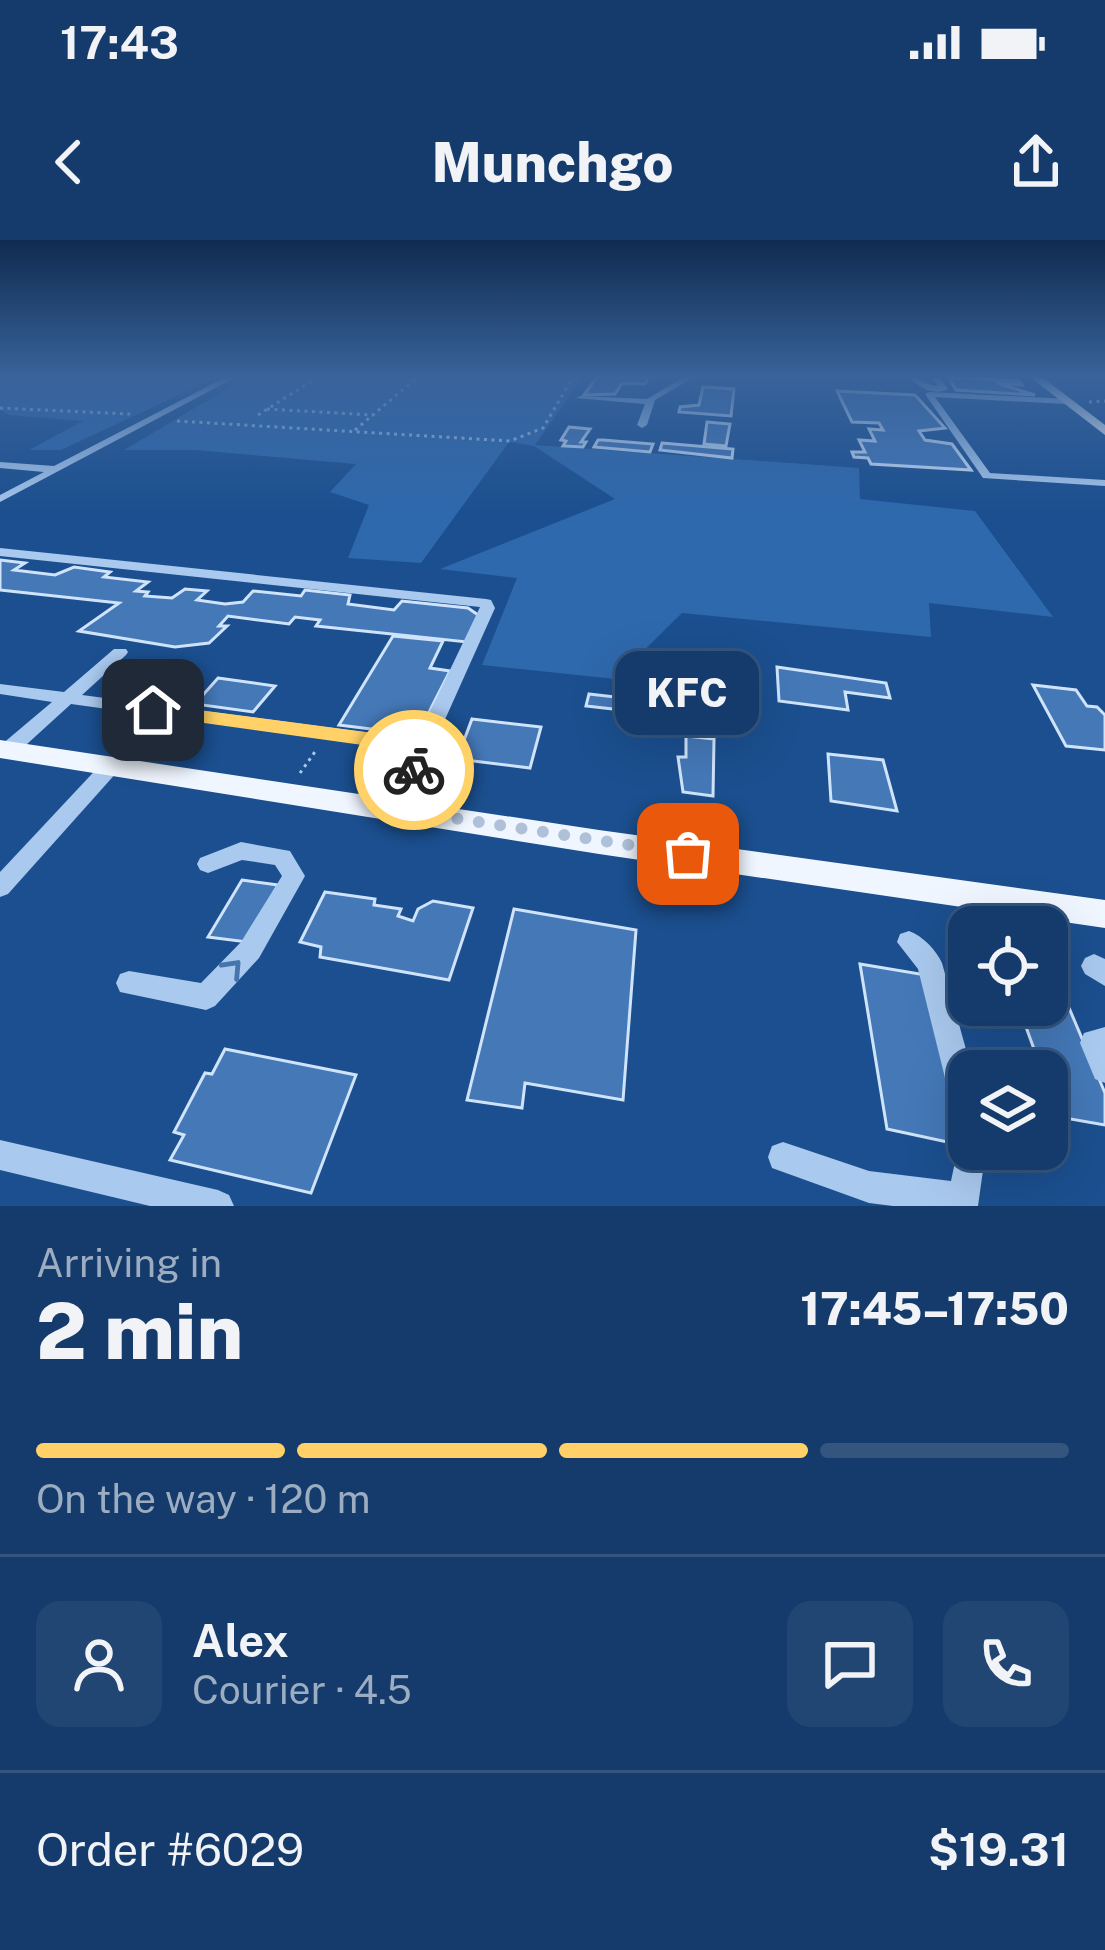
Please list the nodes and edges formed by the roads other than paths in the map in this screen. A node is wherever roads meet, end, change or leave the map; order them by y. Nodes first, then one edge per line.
1 (154, 422) edge
2 (643, 422) edge
3 (949, 422) edge
4 (642, 425) dead end
5 (0, 465) edge
6 (57, 470) junction
7 (1105, 483) edge
8 (0, 499) edge
9 (0, 552) edge
10 (120, 652) dead end
11 (0, 689) edge
12 (68, 698) junction
13 (426, 747) junction
14 (4, 750) edge
15 (111, 766) junction
16 (394, 809) junction
17 (208, 864) dead end
18 (0, 887) edge
19 (1105, 914) edge
20 (909, 942) dead end
21 (129, 983) dead end
22 (1105, 1041) edge
23 (952, 1050) edge
24 (1105, 1069) edge
25 (0, 1155) edge
26 (783, 1157) dead end
27 (968, 1170) edge
28 (218, 1206) edge

1 - 6 street
2 - 4 street
3 - 7 street
5 - 6 street
6 - 8 street
9 - 13 street
10 - 12 street
11 - 12 street
12 - 13 street
12 - 14 street
13 - 16 street
14 - 15 main road
15 - 16 main road
15 - 18 street
16 - 19 main road
21 -> 17 street
20 - 23 street
22 - 24 street
25 - 28 street
26 - 27 street

